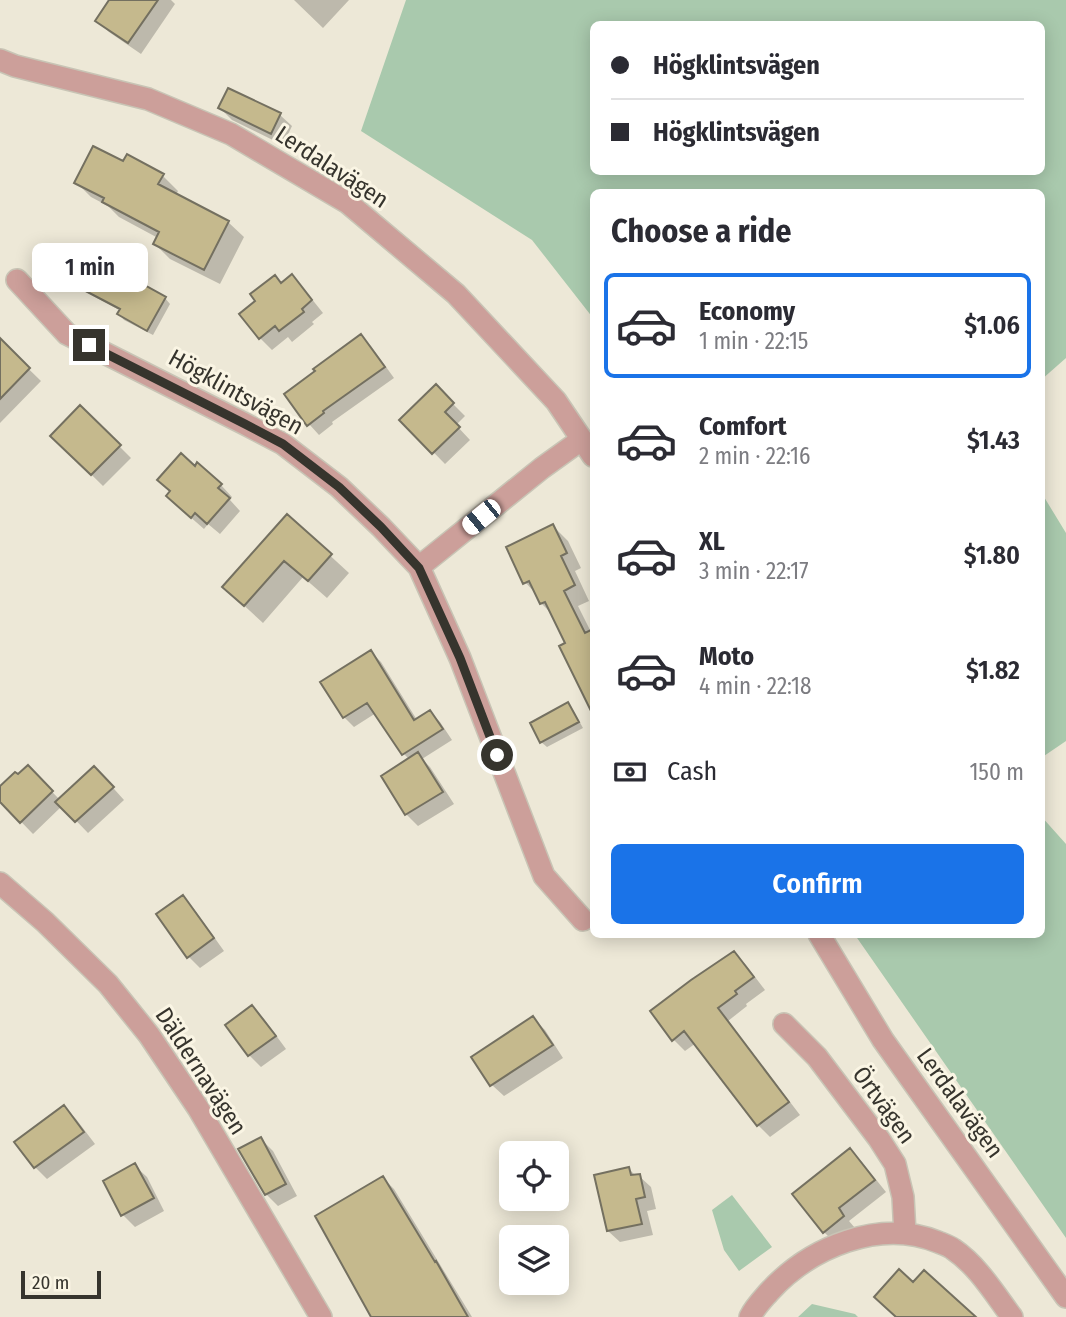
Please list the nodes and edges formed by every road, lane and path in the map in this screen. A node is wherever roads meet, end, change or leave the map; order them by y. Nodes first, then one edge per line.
1 (0, 60) edge
2 (17, 280) dead end
3 (587, 448) edge
4 (419, 568) junction
5 (0, 883) edge
6 (583, 920) dead end
7 (822, 938) edge
8 (784, 1024) dead end
9 (905, 1234) junction
10 (1066, 1297) edge
11 (321, 1317) edge
12 (750, 1317) edge
13 (1012, 1317) edge

1 - 3 street, Lerdalavägen
2 - 4 street, Högklintsvägen
3 - 4 street
4 - 6 street, Högklintsvägen
5 - 11 street, Däldernavägen
7 - 10 street, Lerdalavägen
8 - 9 street, Örtvägen
9 - 12 street
9 - 13 street

